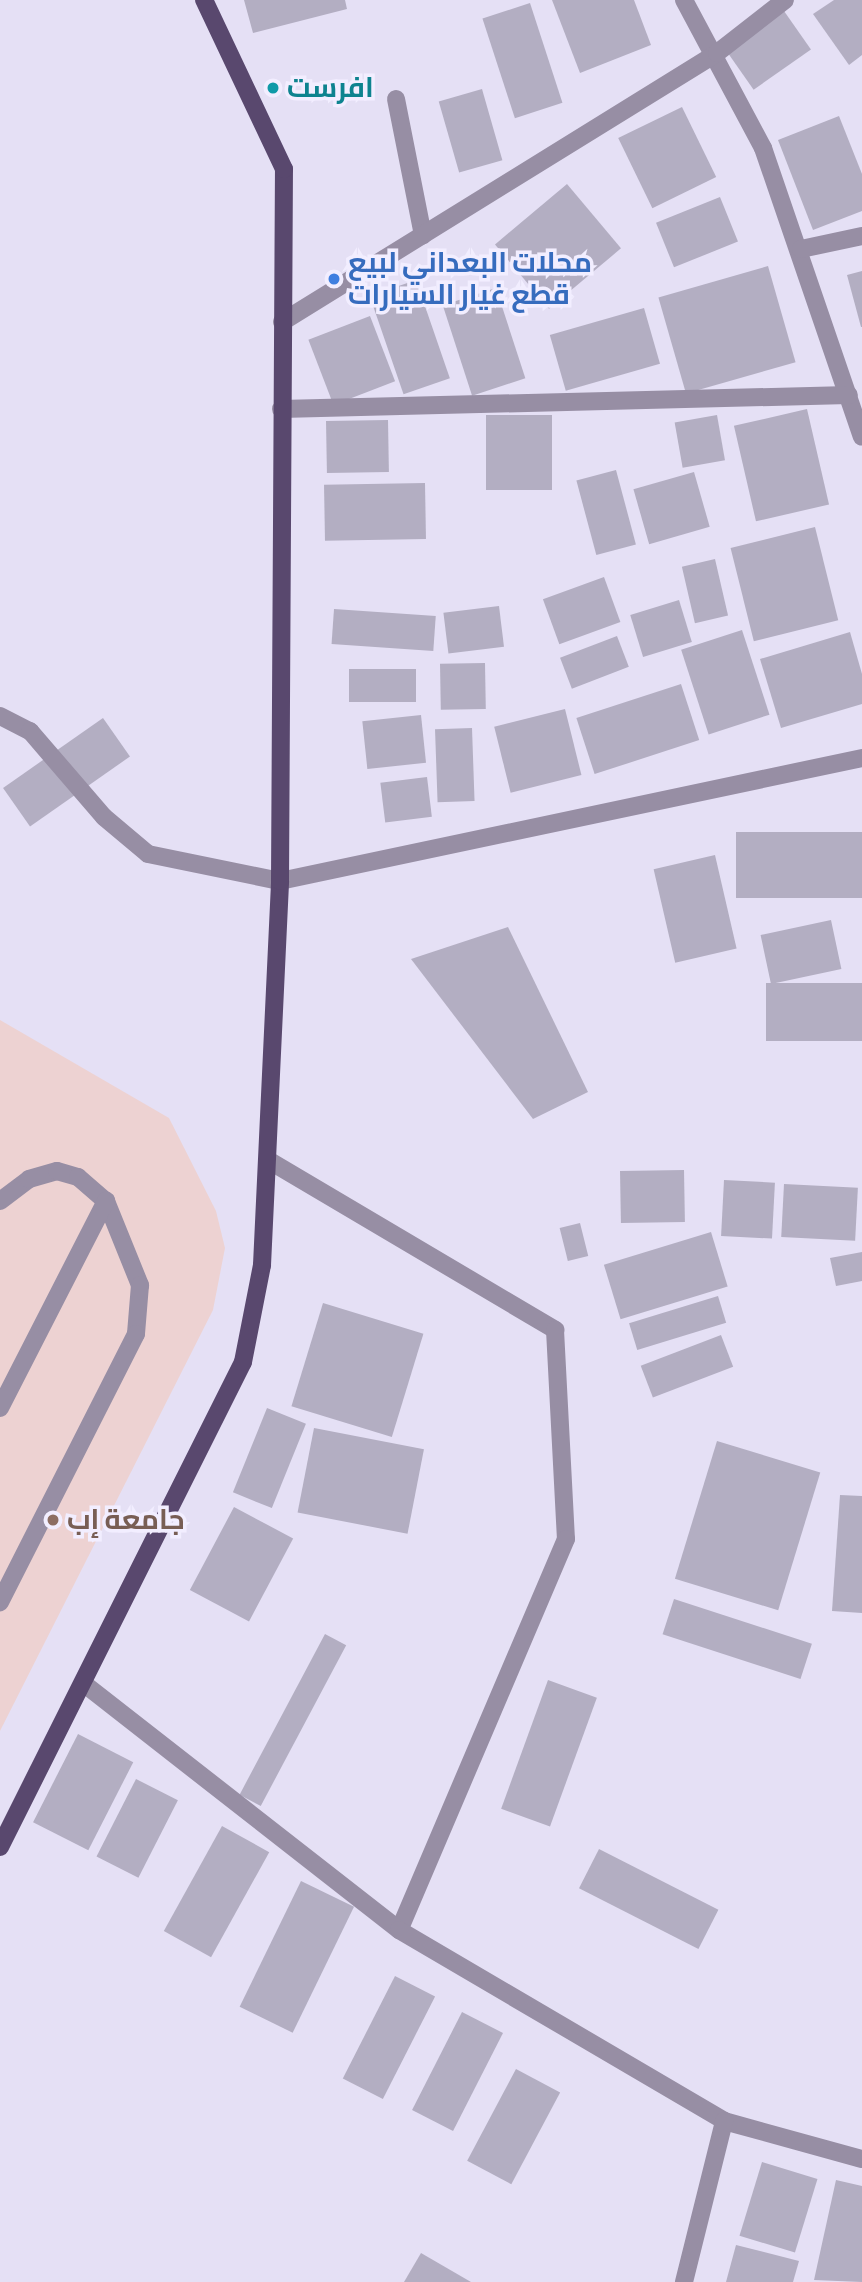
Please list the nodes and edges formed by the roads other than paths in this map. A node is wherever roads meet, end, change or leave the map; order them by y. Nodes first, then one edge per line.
1 (204, 0) edge
2 (684, 0) edge
3 (785, 0) edge
4 (716, 53) junction
5 (396, 99) dead end
6 (423, 235) junction
7 (862, 236) edge
8 (801, 249) junction
9 (282, 322) junction
10 (849, 395) junction
11 (281, 409) junction
12 (862, 436) edge
13 (0, 716) edge
14 (862, 758) edge
15 (280, 881) junction
16 (268, 1160) junction
17 (0, 1201) edge
18 (106, 1201) junction
19 (0, 1408) edge
20 (0, 1602) edge
21 (83, 1683) junction
22 (0, 1847) edge
23 (399, 1930) junction
24 (724, 2121) junction
25 (862, 2159) edge
26 (684, 2282) edge

1 - 9 main road
2 - 4 street
3 - 4 street
4 - 6 street
4 - 8 street
5 - 6 street
6 - 9 street
7 - 8 street
8 - 10 street
9 - 11 main road
10 - 11 street
10 - 12 street
11 - 15 main road
13 - 15 street
14 - 15 street
15 - 16 main road
16 - 21 main road
16 - 23 street
17 - 18 street
18 - 19 street
18 - 20 street
21 - 22 main road
21 - 23 street
23 - 24 street
24 - 25 street
24 - 26 street

